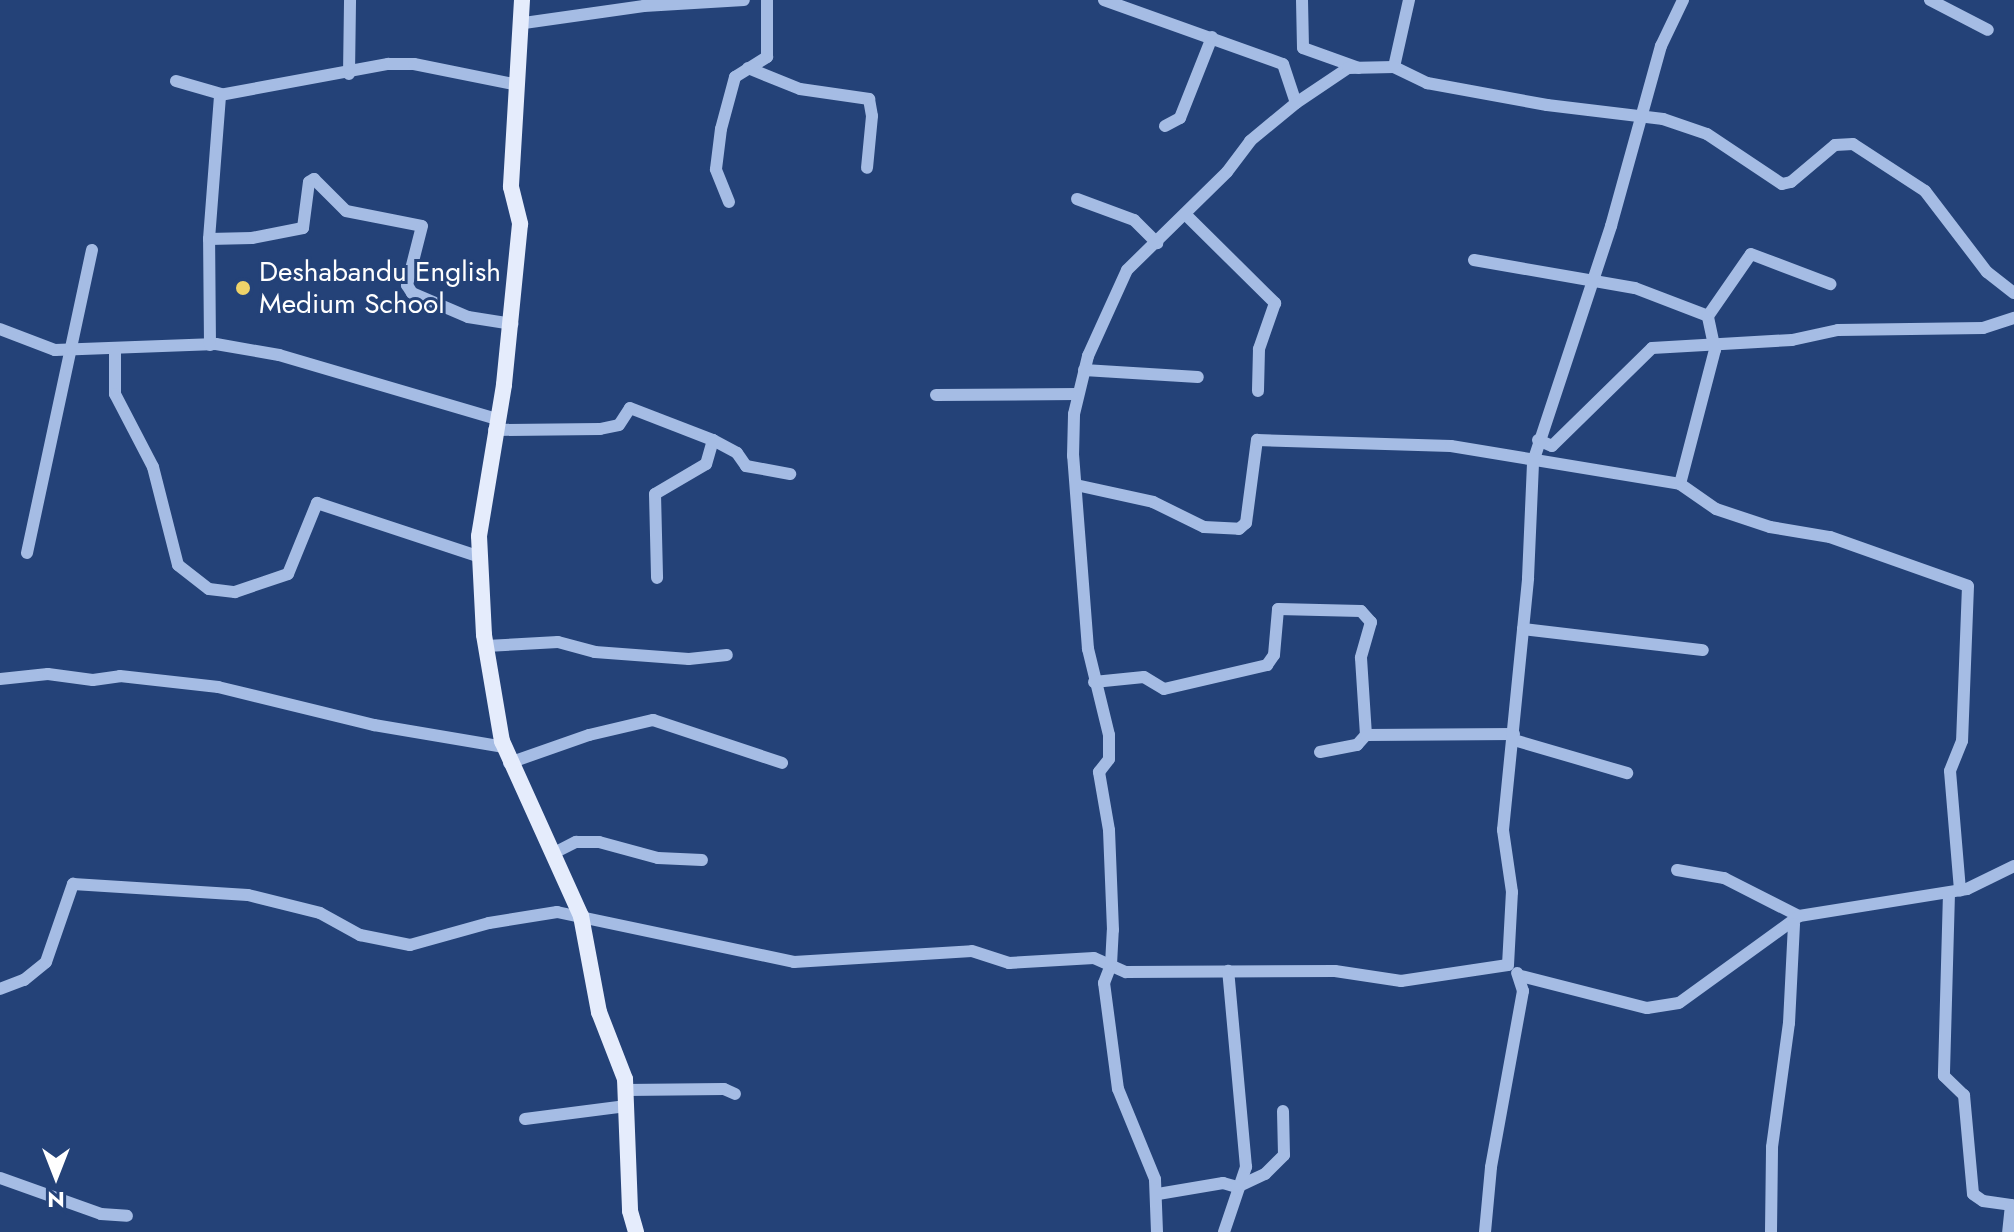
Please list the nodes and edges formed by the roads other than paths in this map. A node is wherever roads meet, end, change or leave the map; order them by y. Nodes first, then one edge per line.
1 (350, 0) edge
2 (522, 0) edge
3 (744, 0) edge
4 (767, 0) edge
5 (1104, 0) edge
6 (1302, 0) edge
7 (1409, 0) edge
8 (1683, 0) edge
9 (1930, 0) edge
10 (524, 23) junction
11 (1988, 30) dead end
12 (1212, 37) junction
13 (1394, 67) junction
14 (748, 68) junction
15 (1359, 68) junction
16 (349, 74) junction
17 (176, 81) dead end
18 (518, 85) junction
19 (221, 94) junction
20 (1296, 103) junction
21 (1645, 114) junction
22 (1165, 126) dead end
23 (867, 168) dead end
24 (1077, 199) dead end
25 (729, 202) dead end
26 (1185, 214) junction
27 (209, 239) junction
28 (1157, 243) junction
29 (92, 250) dead end
30 (1474, 260) dead end
31 (1592, 282) junction
32 (1830, 284) dead end
33 (2014, 293) edge
34 (1708, 316) junction
35 (2014, 318) edge
36 (512, 324) junction
37 (0, 329) edge
38 (1713, 341) junction
39 (210, 345) junction
40 (73, 350) junction
41 (115, 350) junction
42 (1084, 370) junction
43 (1198, 377) dead end
44 (1258, 391) dead end
45 (1078, 394) junction
46 (936, 395) dead end
47 (496, 425) junction
48 (713, 440) junction
49 (1538, 440) junction
50 (1533, 462) junction
51 (790, 474) dead end
52 (1680, 484) junction
53 (1076, 485) junction
54 (27, 553) dead end
55 (480, 557) junction
56 (657, 578) dead end
57 (1523, 629) junction
58 (486, 646) junction
59 (1703, 650) dead end
60 (727, 655) dead end
61 (0, 679) edge
62 (1094, 682) junction
63 (1366, 735) junction
64 (1514, 737) junction
65 (1320, 752) dead end
66 (507, 755) junction
67 (782, 763) dead end
68 (1627, 773) dead end
69 (554, 853) junction
70 (702, 860) dead end
71 (2014, 866) edge
72 (1677, 870) dead end
73 (1954, 892) junction
74 (581, 916) junction
75 (1797, 920) junction
76 (1111, 965) junction
77 (1508, 965) junction
78 (1228, 971) junction
79 (1521, 976) junction
80 (0, 989) edge
81 (735, 1094) dead end
82 (626, 1098) junction
83 (1283, 1111) dead end
84 (525, 1119) dead end
85 (0, 1178) edge
86 (1237, 1187) junction
87 (1158, 1194) junction
88 (127, 1216) dead end
89 (636, 1232) edge
90 (1157, 1232) edge
91 (1224, 1232) edge
92 (1485, 1232) edge
93 (1771, 1232) edge
94 (2008, 1232) edge

1 - 16 street
2 - 10 main road
3 - 10 street
4 - 14 street
5 - 12 street
6 - 15 street
7 - 13 street
8 - 21 street
9 - 11 street
10 - 18 main road
12 - 20 street
12 - 22 street
13 - 15 street
13 - 21 street
14 - 23 street
14 - 25 street
15 - 20 street
16 - 18 street
16 - 19 street
17 - 19 street
18 - 36 main road
19 - 27 street
20 - 26 street
21 - 31 street
21 - 33 street
24 - 28 street
26 - 28 street
26 - 44 street
27 - 36 street
27 - 39 street
28 - 42 street
29 - 40 street
30 - 31 street
31 - 34 street
31 - 49 street
32 - 34 street
34 - 38 street
35 - 38 street
36 - 47 main road
37 - 40 street
38 - 49 street
38 - 52 street
39 - 41 street
39 - 47 street
40 - 41 street
40 - 54 street
41 - 55 street
42 - 43 street
42 - 45 street
45 - 46 street
45 - 53 street
47 - 48 street
47 - 55 main road
48 - 51 street
48 - 56 street
49 - 50 street
50 - 52 street
50 - 53 street
50 - 57 street
52 - 73 street
53 - 62 street
55 - 58 main road
57 - 59 street
57 - 64 street
58 - 60 street
58 - 66 main road
61 - 66 street
62 - 63 street
62 - 76 street
63 - 64 street
63 - 65 street
64 - 68 street
64 - 77 street
66 - 67 street
66 - 69 main road
69 - 70 street
69 - 74 main road
71 - 73 street
72 - 75 street
73 - 75 street
73 - 94 street
74 - 76 street
74 - 80 street
74 - 82 main road
75 - 79 street
75 - 93 street
76 - 78 street
76 - 87 street
77 - 78 street
77 - 79 street
78 - 86 street
79 - 92 street
81 - 82 street
82 - 84 street
82 - 89 main road
83 - 86 street
85 - 88 street
86 - 87 street
86 - 91 street
87 - 90 street

